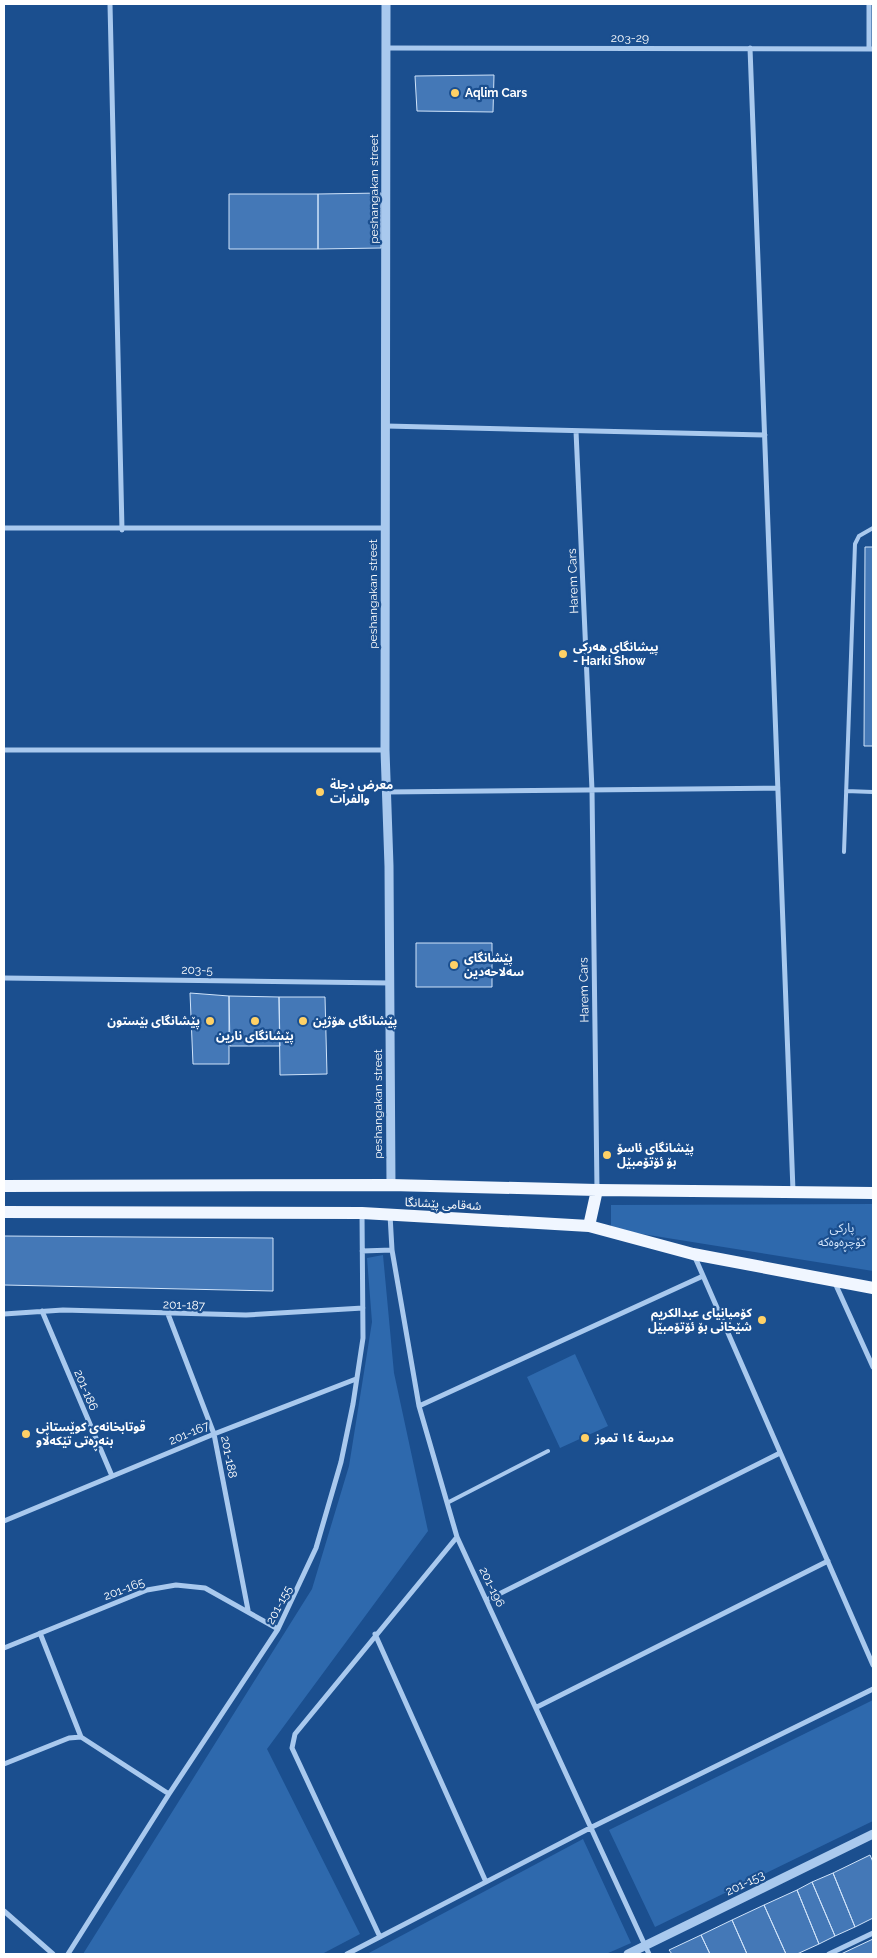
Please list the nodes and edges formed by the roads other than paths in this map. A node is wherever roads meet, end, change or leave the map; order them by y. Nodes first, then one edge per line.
1 (110, 4) edge
2 (386, 4) edge
3 (869, 4) edge
4 (387, 48) junction
5 (750, 48) junction
6 (871, 49) edge
7 (386, 426) junction
8 (576, 431) junction
9 (764, 435) junction
10 (4, 528) edge
11 (386, 528) junction
12 (873, 528) edge
13 (122, 530) junction
14 (4, 750) edge
15 (385, 750) junction
16 (778, 788) junction
17 (592, 790) junction
18 (846, 791) junction
19 (386, 792) junction
20 (873, 792) edge
21 (844, 852) dead end
22 (4, 978) edge
23 (390, 983) junction
24 (390, 1185) junction
25 (4, 1186) edge
26 (597, 1190) junction
27 (793, 1192) junction
28 (873, 1192) edge
29 (4, 1212) edge
30 (362, 1212) junction
31 (390, 1215) junction
32 (589, 1226) junction
33 (362, 1250) junction
34 (392, 1250) junction
35 (693, 1254) junction
36 (703, 1276) junction
37 (833, 1279) junction
38 (873, 1288) edge
39 (363, 1308) junction
40 (42, 1311) junction
41 (4, 1314) edge
42 (168, 1314) junction
43 (873, 1367) edge
44 (356, 1378) junction
45 (419, 1406) junction
46 (214, 1434) junction
47 (548, 1451) dead end
48 (780, 1453) junction
49 (112, 1476) junction
50 (447, 1503) junction
51 (4, 1521) edge
52 (457, 1537) junction
53 (828, 1561) junction
54 (487, 1600) junction
55 (248, 1610) junction
56 (278, 1629) junction
57 (40, 1633) junction
58 (375, 1634) junction
59 (4, 1648) edge
60 (873, 1664) edge
61 (873, 1689) edge
62 (537, 1707) junction
63 (81, 1737) junction
64 (4, 1764) edge
65 (169, 1794) junction
66 (590, 1828) junction
67 (873, 1834) edge
68 (486, 1882) junction
69 (4, 1911) edge
70 (873, 1933) edge
71 (380, 1937) junction
72 (647, 1950) edge
73 (53, 1954) edge
74 (68, 1954) edge
75 (347, 1954) edge
76 (628, 1954) edge
77 (829, 1954) edge

1 - 13 street
2 - 4 street, peshangakan street
3 - 6 street
4 - 5 street, 203-29
4 - 7 street, peshangakan street
5 - 6 street, 203-29
5 - 9 street
7 - 8 street
7 - 11 street, peshangakan street
8 - 9 street
8 - 17 street, Harem Cars
9 - 16 street
10 - 13 street
11 - 13 street
11 - 15 street, peshangakan street
12 - 18 lane
14 - 15 street
15 - 19 street, peshangakan street
16 - 17 street
16 - 27 street
17 - 19 street
17 - 26 street, Harem Cars
18 - 20 lane
18 - 21 lane
19 - 23 street, peshangakan street
22 - 23 street, 203-5
23 - 24 street, peshangakan street
24 - 25 main road, شەقامی پێشانگا
24 - 26 main road, شەقامی پێشانگا
26 - 27 main road, شەقامی پێشانگا
26 - 32 main road
27 - 28 main road, شەقامی پێشانگا
29 - 30 main road, شەقامی پێشانگا
30 - 31 main road, شەقامی پێشانگا
30 - 33 street, 201-155
31 - 32 main road, شەقامی پێشانگا
31 - 34 street, 201-196
32 - 35 main road, شەقامی پێشانگا
33 - 34 street
33 - 39 street, 201-155
34 - 45 street, 201-196
35 - 36 street
35 - 37 main road, شەقامی پێشانگا
36 - 45 street
36 - 48 street
37 - 38 main road, شەقامی پێشانگا
37 - 43 street
39 - 42 street, 201-187
39 - 44 street, 201-155
40 - 41 street, 201-187
40 - 42 street, 201-187
40 - 49 street, 201-186
42 - 46 street, 201-188
44 - 46 street, 201-167
44 - 56 street, 201-155
45 - 50 street, 201-196
46 - 49 street, 201-167
46 - 55 street, 201-188
47 - 50 lane
48 - 53 street
48 - 54 street
49 - 51 street, 201-167
50 - 52 street, 201-196
52 - 54 street, 201-196
52 - 58 street
53 - 60 street
53 - 62 street
54 - 62 street, 201-196
55 - 56 street, 201-165
55 - 57 street, 201-165
56 - 65 street, 201-155
57 - 59 street, 201-165
57 - 63 street
58 - 68 street
58 - 71 street
61 - 66 street
62 - 66 street, 201-196
63 - 64 street
63 - 65 street
65 - 74 street, 201-155
66 - 68 street
66 - 72 street, 201-196
67 - 72 street, 201-153
68 - 71 street
69 - 73 street
70 - 77 street
71 - 75 street
72 - 76 street, 201-153

